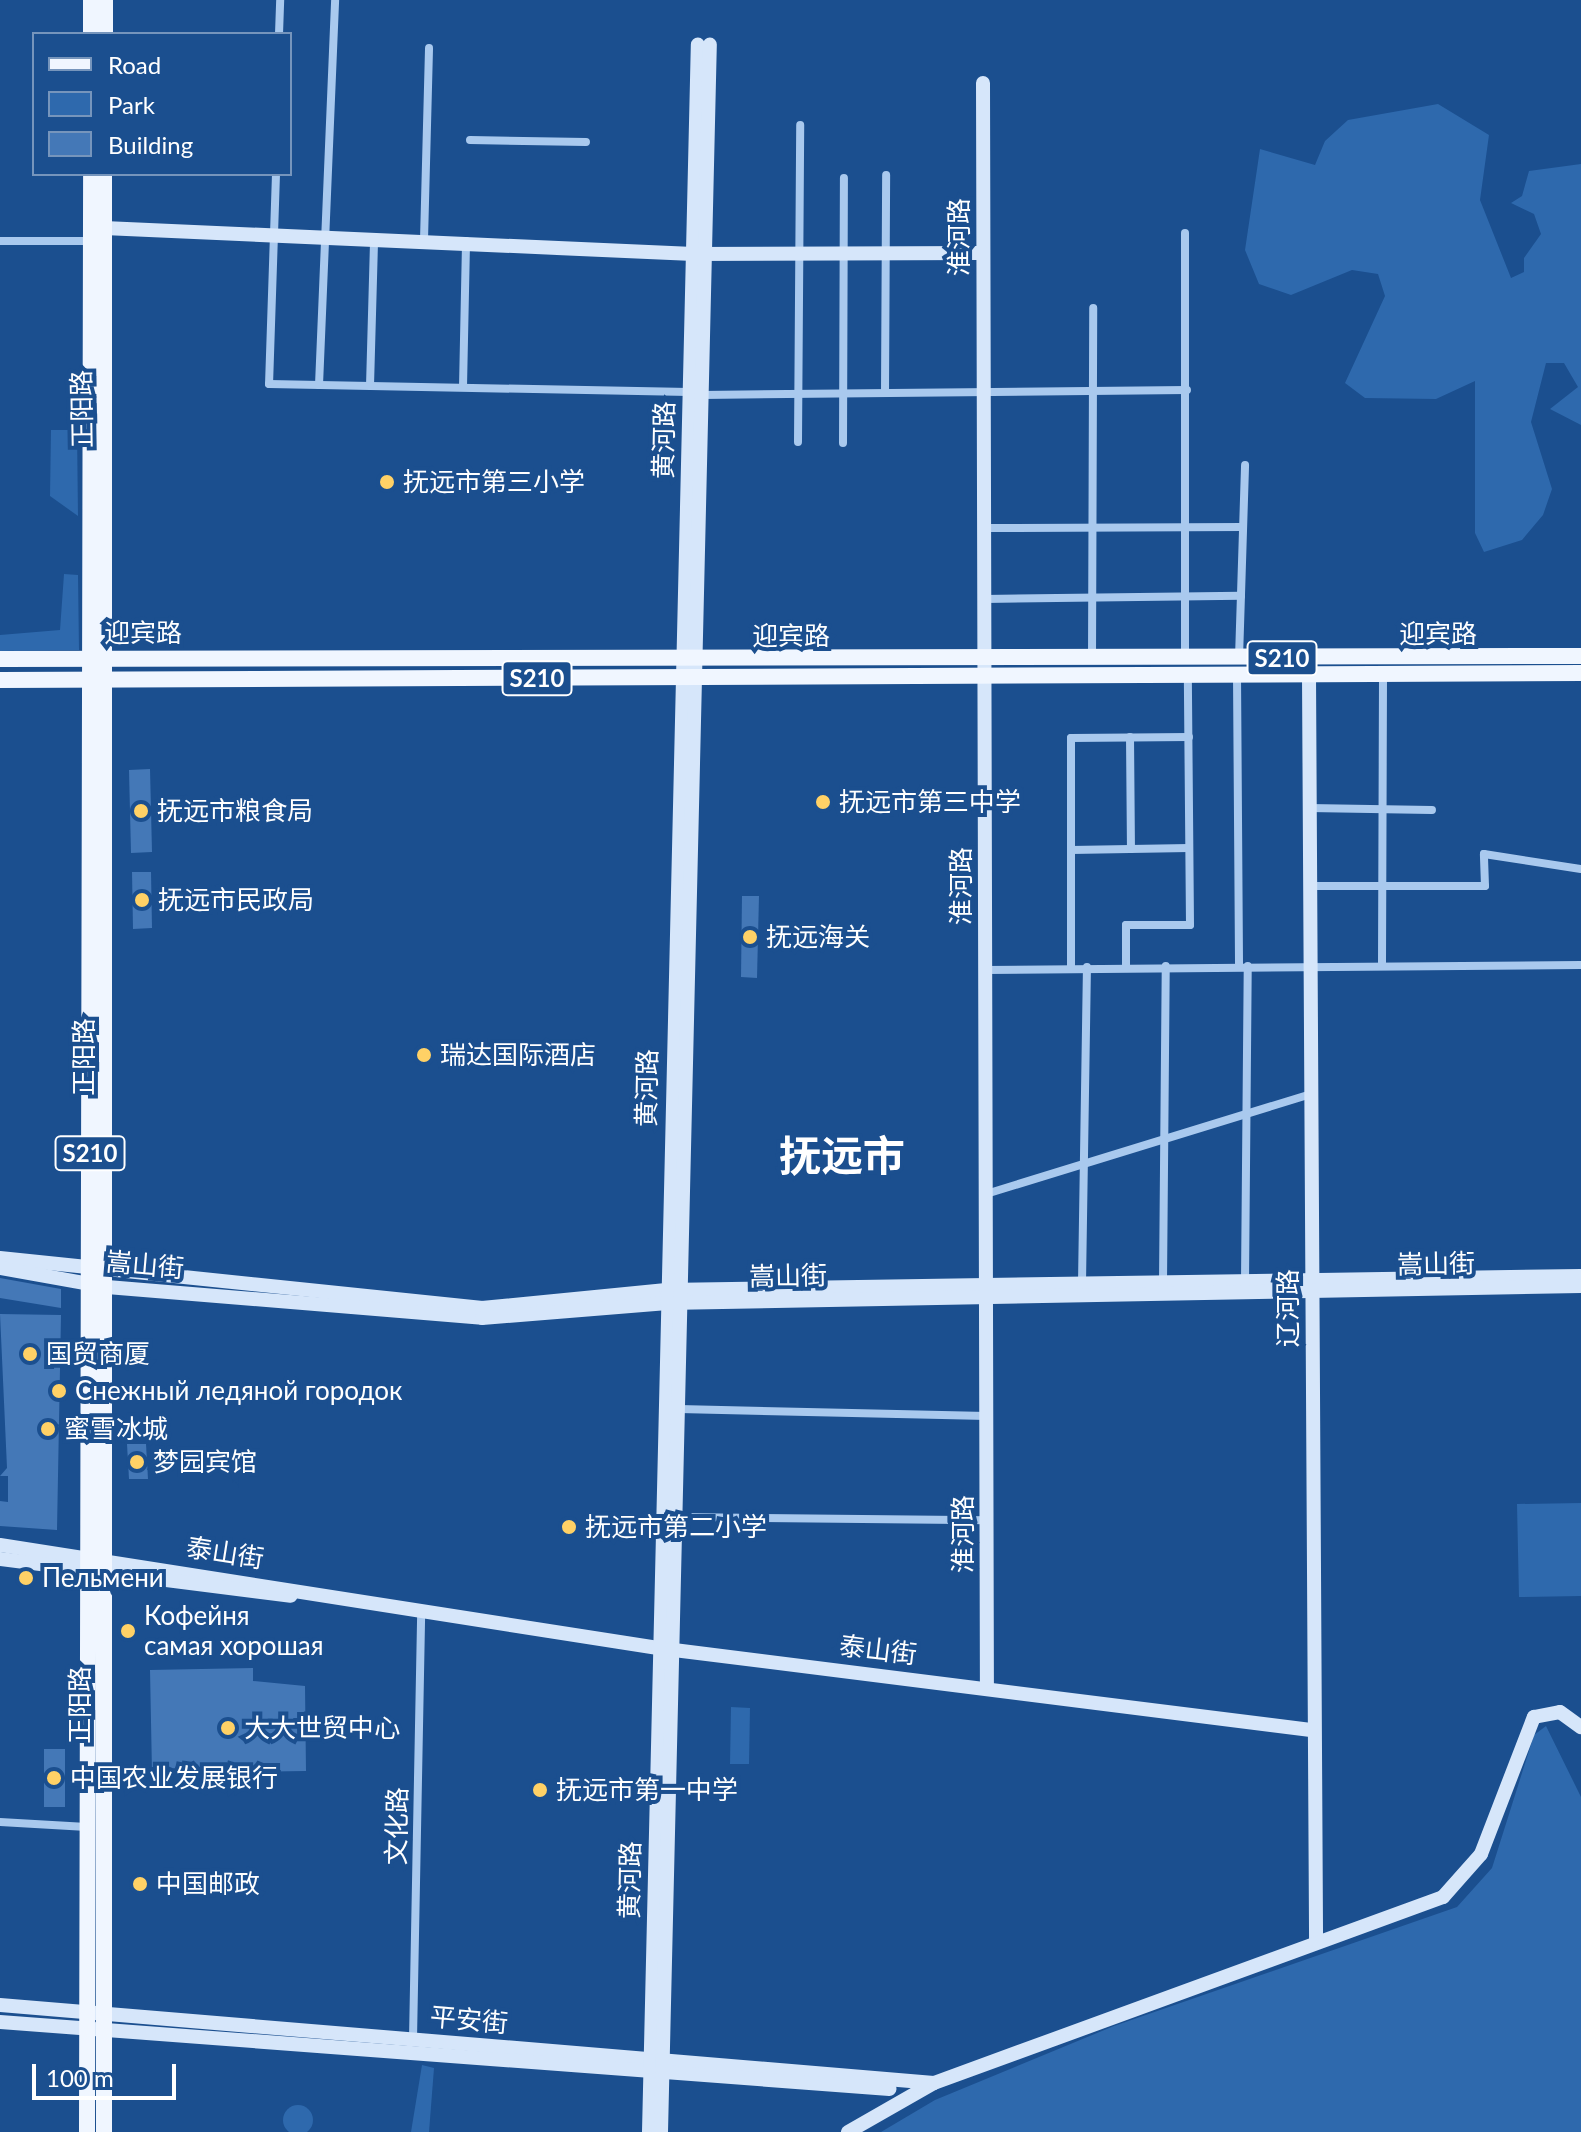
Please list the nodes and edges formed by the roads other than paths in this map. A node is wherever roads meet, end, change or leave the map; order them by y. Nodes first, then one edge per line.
1 (91, 0) edge
2 (105, 0) edge
3 (280, 0) edge
4 (335, 0) edge
5 (91, 32) edge
6 (105, 32) edge
7 (279, 32) edge
8 (704, 45) dead end
9 (429, 48) dead end
10 (983, 83) dead end
11 (800, 125) dead end
12 (470, 140) dead end
13 (586, 142) dead end
14 (886, 175) dead end
15 (91, 176) edge
16 (104, 176) edge
17 (276, 176) edge
18 (844, 178) dead end
19 (1185, 233) dead end
20 (274, 234) junction
21 (100, 237) junction
22 (325, 237) junction
23 (374, 238) junction
24 (424, 240) junction
25 (0, 241) edge
26 (466, 241) junction
27 (982, 253) junction
28 (699, 254) junction
29 (844, 254) junction
30 (886, 254) junction
31 (800, 255) junction
32 (1093, 308) dead end
33 (319, 385) junction
34 (370, 386) junction
35 (463, 387) junction
36 (1187, 390) junction
37 (1091, 391) junction
38 (983, 392) junction
39 (696, 393) junction
40 (843, 393) junction
41 (885, 393) junction
42 (798, 394) junction
43 (798, 442) dead end
44 (843, 443) dead end
45 (1245, 465) dead end
46 (1091, 527) junction
47 (1243, 527) junction
48 (983, 528) junction
49 (1187, 528) junction
50 (1092, 596) junction
51 (1186, 596) junction
52 (1241, 596) junction
53 (984, 599) junction
54 (1581, 656) edge
55 (91, 657) junction
56 (109, 657) junction
57 (0, 659) edge
58 (689, 660) junction
59 (1092, 660) junction
60 (1187, 667) junction
61 (1238, 667) junction
62 (984, 668) junction
63 (1581, 673) edge
64 (1383, 674) junction
65 (1309, 675) junction
66 (689, 678) junction
67 (91, 679) junction
68 (109, 679) junction
69 (0, 680) edge
70 (1130, 737) junction
71 (1189, 737) junction
72 (1308, 808) junction
73 (1381, 809) junction
74 (1432, 810) dead end
75 (1189, 848) junction
76 (1131, 849) junction
77 (1071, 850) junction
78 (1581, 869) edge
79 (1308, 886) junction
80 (1382, 887) junction
81 (1311, 965) junction
82 (1382, 965) junction
83 (1581, 965) edge
84 (1126, 966) junction
85 (1166, 966) junction
86 (1244, 966) junction
87 (1071, 967) junction
88 (1087, 967) junction
89 (985, 970) junction
90 (1312, 1094) junction
91 (1246, 1117) junction
92 (1163, 1144) junction
93 (1083, 1169) junction
94 (985, 1195) junction
95 (0, 1258) edge
96 (0, 1268) edge
97 (1581, 1276) edge
98 (89, 1278) junction
99 (107, 1280) junction
100 (1245, 1281) junction
101 (1163, 1282) junction
102 (1082, 1283) junction
103 (1313, 1285) junction
104 (1581, 1286) edge
105 (986, 1290) junction
106 (674, 1296) junction
107 (679, 1409) junction
108 (987, 1416) junction
109 (676, 1517) junction
110 (987, 1520) junction
111 (0, 1545) edge
112 (0, 1559) edge
113 (96, 1565) junction
114 (442, 1610) junction
115 (421, 1613) junction
116 (666, 1648) junction
117 (987, 1688) junction
118 (1581, 1727) edge
119 (1311, 1730) junction
120 (0, 1822) edge
121 (90, 1827) junction
122 (1316, 1942) junction
123 (0, 2005) edge
124 (96, 2021) junction
125 (0, 2022) edge
126 (413, 2039) junction
127 (656, 2067) junction
128 (934, 2083) junction
129 (918, 2091) junction
130 (87, 2132) edge
131 (104, 2132) edge
132 (649, 2132) edge
133 (661, 2132) edge
134 (848, 2132) edge

1 - 5 main road
2 - 6 main road
3 - 7 street
4 - 22 street
8 - 28 main road, 黄河路
9 - 24 street
10 - 27 main road, 淮河路
11 - 31 street
12 - 13 street
14 - 30 street
15 - 21 main road, 正阳路 / S210
16 - 21 main road, 正阳路
17 - 20 street
18 - 29 street
19 - 36 street
20 - 21 main road
20 - 22 main road
20 - 33 street
21 - 25 street
21 - 55 main road, 正阳路 / S210
21 - 56 main road, 正阳路
22 - 23 main road
22 - 33 street
23 - 24 main road
23 - 34 street
24 - 26 main road
26 - 28 main road
26 - 35 street
27 - 30 main road
27 - 38 main road, 淮河路
28 - 31 main road
28 - 39 main road, 黄河路
29 - 30 main road
29 - 31 main road
29 - 40 street
30 - 41 street
31 - 42 street
32 - 37 street
33 - 34 street
34 - 35 street
35 - 39 street
36 - 37 street
36 - 49 street
37 - 38 street
37 - 46 street
38 - 41 street
38 - 48 main road, 淮河路
39 - 42 street
39 - 58 main road, 黄河路
40 - 41 street
40 - 42 street
40 - 44 street
42 - 43 street
45 - 47 street
46 - 48 street
46 - 49 street
46 - 50 street
47 - 49 street
47 - 52 street
48 - 53 main road, 淮河路
49 - 51 street
50 - 51 street
50 - 53 street
50 - 59 street
51 - 52 street
51 - 60 street
52 - 61 street
53 - 62 main road, 淮河路
54 - 61 main road, 迎宾路 / S210
55 - 56 main road, 迎宾路 / S210
55 - 57 main road, 迎宾路
55 - 67 main road, 正阳路 / S210
56 - 58 main road, 迎宾路 / S210
56 - 68 main road, 正阳路
58 - 62 main road, 迎宾路 / S210
58 - 66 main road, 黄河路
59 - 60 main road, 迎宾路 / S210
59 - 62 main road, 迎宾路 / S210
60 - 61 main road, 迎宾路 / S210
60 - 62 main road, 迎宾路 / S210
60 - 71 street
61 - 65 main road, 迎宾路 / S210
61 - 86 street
62 - 66 main road, 迎宾路 / S210
62 - 89 main road, 淮河路
63 - 64 main road, 迎宾路 / S210
64 - 65 main road, 迎宾路 / S210
64 - 73 street
65 - 72 main road, 辽河路
66 - 68 main road, 迎宾路 / S210
66 - 106 main road, 黄河路
67 - 68 main road, 迎宾路 / S210
67 - 69 main road, 迎宾路
67 - 98 main road, 正阳路 / S210
68 - 99 main road, 正阳路
70 - 71 street
70 - 76 street
70 - 77 street
71 - 75 street
72 - 73 street
72 - 79 main road, 辽河路
73 - 74 street
73 - 80 street
75 - 76 street
75 - 84 street
76 - 77 street
77 - 87 street
78 - 80 street
79 - 80 street
79 - 81 main road, 辽河路
80 - 82 street
81 - 82 street
81 - 86 street
81 - 90 main road, 辽河路
82 - 83 street
84 - 85 street
84 - 88 street
85 - 86 street
85 - 92 street
86 - 91 street
87 - 88 street
87 - 89 street
88 - 93 street
89 - 94 main road, 淮河路
90 - 91 street
90 - 103 main road, 辽河路
91 - 92 street
91 - 100 street
92 - 93 street
92 - 101 street
93 - 94 street
93 - 102 street
94 - 105 main road, 淮河路
95 - 98 main road, 嵩山街
96 - 98 main road, 嵩山街
97 - 103 main road, 嵩山街
98 - 99 main road, 嵩山街
98 - 113 main road, 正阳路 / S210
99 - 106 main road, 嵩山街
99 - 113 main road, 正阳路
100 - 101 main road, 嵩山街
100 - 103 main road, 嵩山街
101 - 102 main road, 嵩山街
102 - 105 main road, 嵩山街
103 - 104 main road, 嵩山街
103 - 105 main road, 嵩山街
103 - 119 main road, 辽河路
105 - 106 main road, 嵩山街
105 - 108 main road, 淮河路
106 - 107 main road, 黄河路
106 - 116 main road, 黄河路
107 - 108 street
107 - 109 main road, 黄河路
108 - 110 main road, 淮河路
109 - 110 street
109 - 116 main road, 黄河路
110 - 117 main road, 淮河路
111 - 113 main road, 泰山街
112 - 113 main road, 泰山街
113 - 114 main road, 泰山街
113 - 115 main road, 泰山街
113 - 121 main road, 正阳路 / S210
113 - 124 main road, 正阳路
114 - 115 main road, 泰山街
114 - 116 main road, 泰山街
115 - 126 street, 文化路
116 - 117 main road, 泰山街
116 - 127 main road, 黄河路
117 - 119 main road, 泰山街
118 - 122 main road
119 - 122 main road, 辽河路
120 - 121 street
121 - 124 main road, 正阳路 / S210
122 - 128 main road
123 - 124 main road, 平安街
124 - 125 main road, 平安街
124 - 126 main road, 平安街
124 - 127 main road, 平安街
124 - 130 main road, 正阳路 / S210
124 - 131 main road, 正阳路
126 - 127 main road, 平安街
127 - 128 main road, 平安街
127 - 129 main road, 平安街
127 - 132 main road, 黄河路
127 - 133 main road, 黄河路
128 - 129 main road
129 - 134 main road

